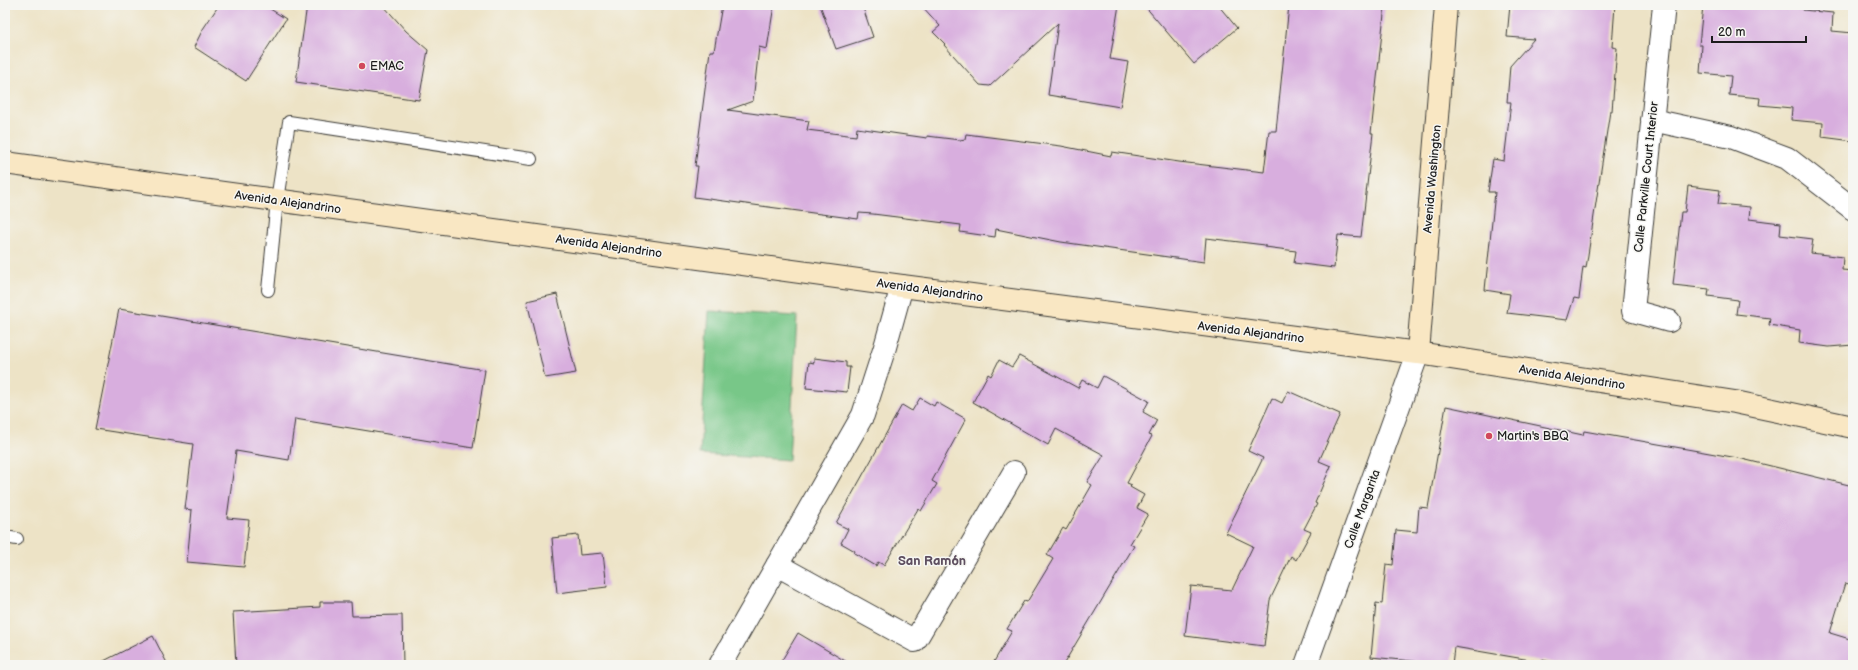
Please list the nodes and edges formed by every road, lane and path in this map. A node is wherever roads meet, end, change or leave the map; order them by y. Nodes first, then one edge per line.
1 (1446, 5) edge
2 (1664, 5) edge
3 (1652, 120) junction
4 (532, 159) dead end
5 (5, 163) edge
6 (277, 200) junction
7 (1853, 209) edge
8 (902, 286) junction
9 (268, 290) dead end
10 (1669, 321) dead end
11 (1418, 353) junction
12 (1853, 427) edge
13 (1014, 472) dead end
14 (777, 565) junction
15 (720, 665) edge
16 (1306, 665) edge

1 - 11 street, Avenida Washington
2 - 3 street, Calle Parkville Court Interior
3 - 7 street
3 - 10 street, Calle Parkville Court Interior
4 - 6 lane
5 - 6 street, Avenida Alejandrino
6 - 8 street, Avenida Alejandrino
6 - 9 lane
8 - 11 street, Avenida Alejandrino
8 - 14 street
11 - 12 street, Avenida Alejandrino
11 - 16 street, Calle Margarita
13 - 14 street
14 - 15 street

